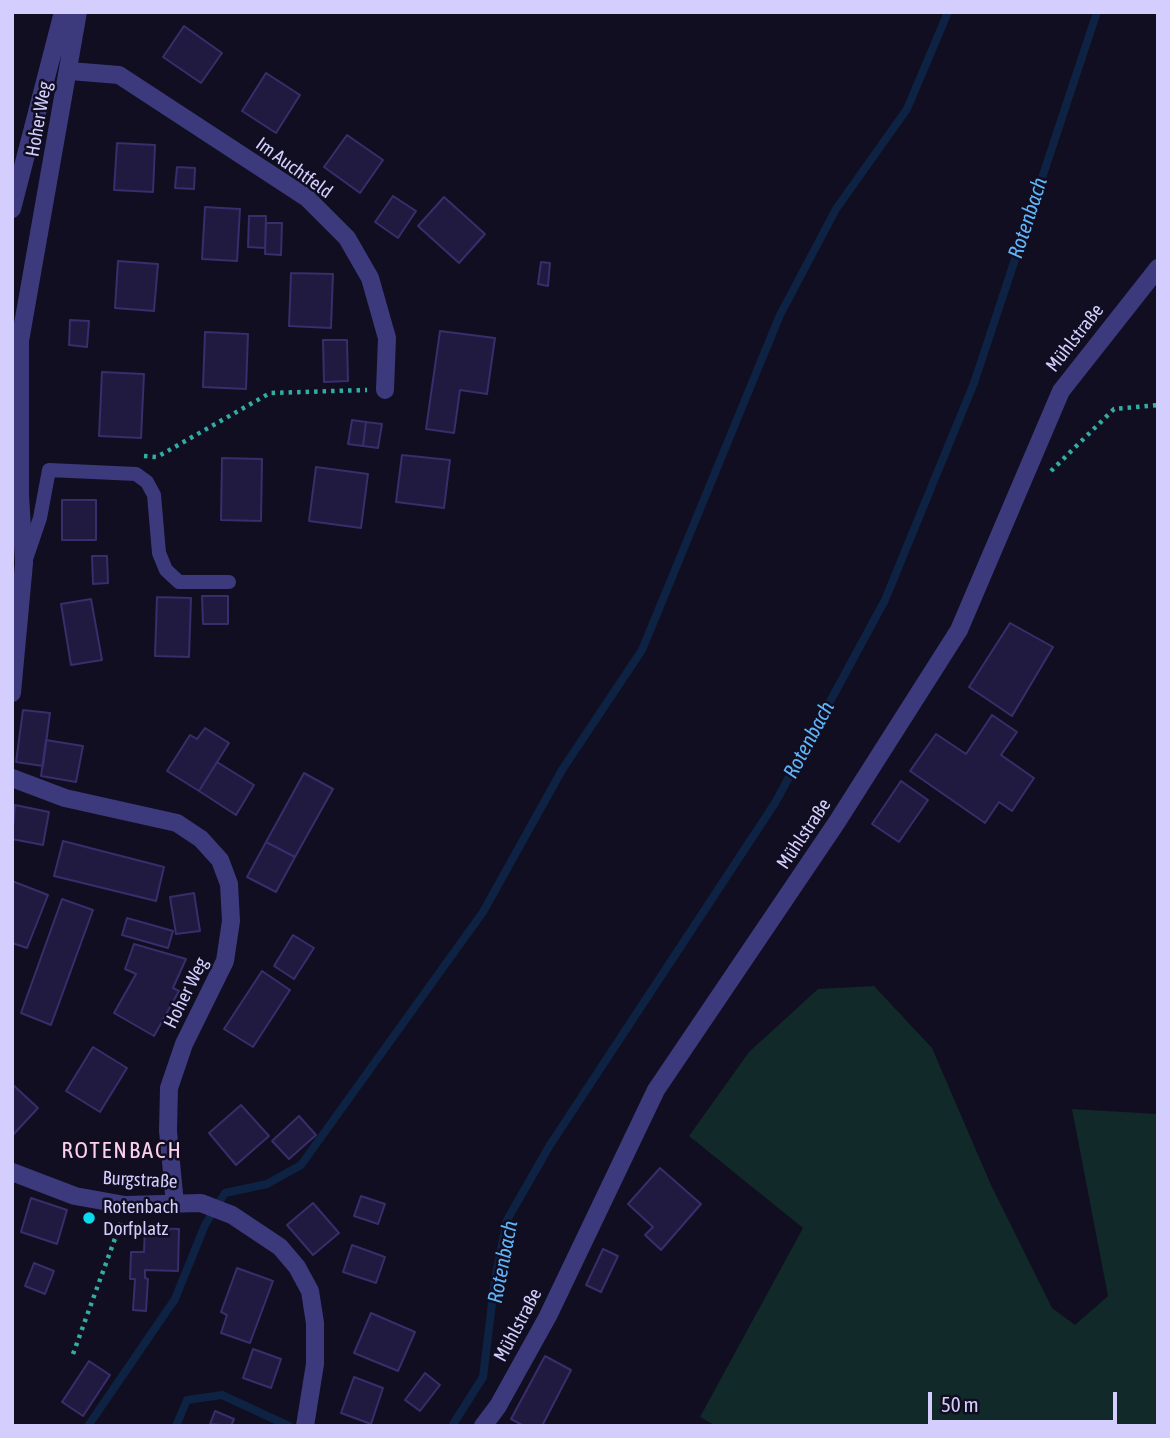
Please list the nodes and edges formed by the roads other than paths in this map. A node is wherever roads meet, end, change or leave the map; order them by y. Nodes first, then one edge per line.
1 (63, 12) edge
2 (78, 12) edge
3 (70, 71) junction
4 (12, 209) edge
5 (1158, 268) edge
6 (385, 390) road end
7 (12, 532) edge
8 (24, 563) junction
9 (229, 582) dead end
10 (12, 693) edge
11 (12, 778) edge
12 (12, 1172) edge
13 (174, 1204) junction
14 (305, 1422) edge
15 (483, 1426) edge

1 - 4 street
2 - 3 street, Hoher Weg
3 - 6 street, Im Auchtfeld
3 - 8 street, Hoher Weg
5 - 15 street, Mühlstraße
7 - 8 street
8 - 9 lane
8 - 10 street, Hoher Weg
11 - 13 street, Hoher Weg
12 - 13 street, Burgstraße
13 - 14 street, Burgstraße

